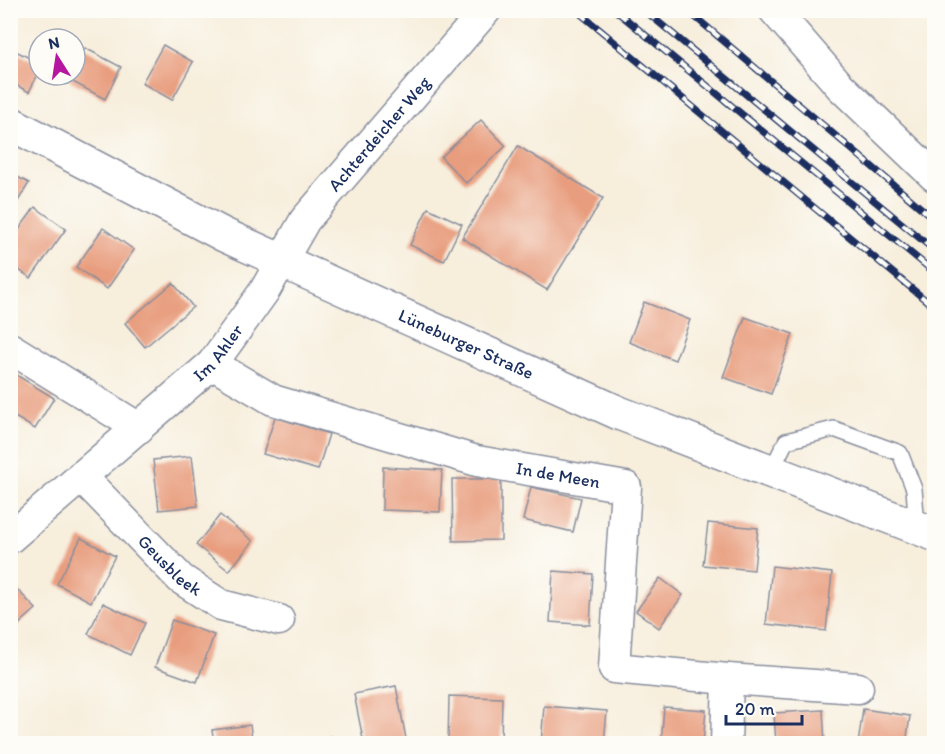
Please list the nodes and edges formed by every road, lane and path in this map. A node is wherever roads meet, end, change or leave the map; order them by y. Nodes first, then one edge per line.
1 (486, 10) edge
2 (774, 10) edge
3 (10, 123) edge
4 (934, 176) edge
5 (281, 262) junction
6 (10, 348) edge
7 (212, 364) junction
8 (139, 428) junction
9 (771, 471) junction
10 (81, 476) junction
11 (926, 530) edge
12 (10, 538) edge
13 (279, 620) dead end
14 (728, 679) junction
15 (858, 688) dead end
16 (726, 744) edge

1 - 5 street, Achterdeicher Weg
2 - 4 street
3 - 5 main road, Lüneburger Straße
5 - 7 street, Im Ahler
5 - 9 main road, Lüneburger Straße
6 - 8 street
7 - 8 street, Im Ahler
7 - 14 street, In de Meen
8 - 10 street, Im Ahler
9 - 11 main road, Lüneburger Straße
9 - 11 lane
10 - 12 street, Im Ahler
10 - 13 street, Geusbleek
14 - 15 street, In de Meen
14 - 16 street

